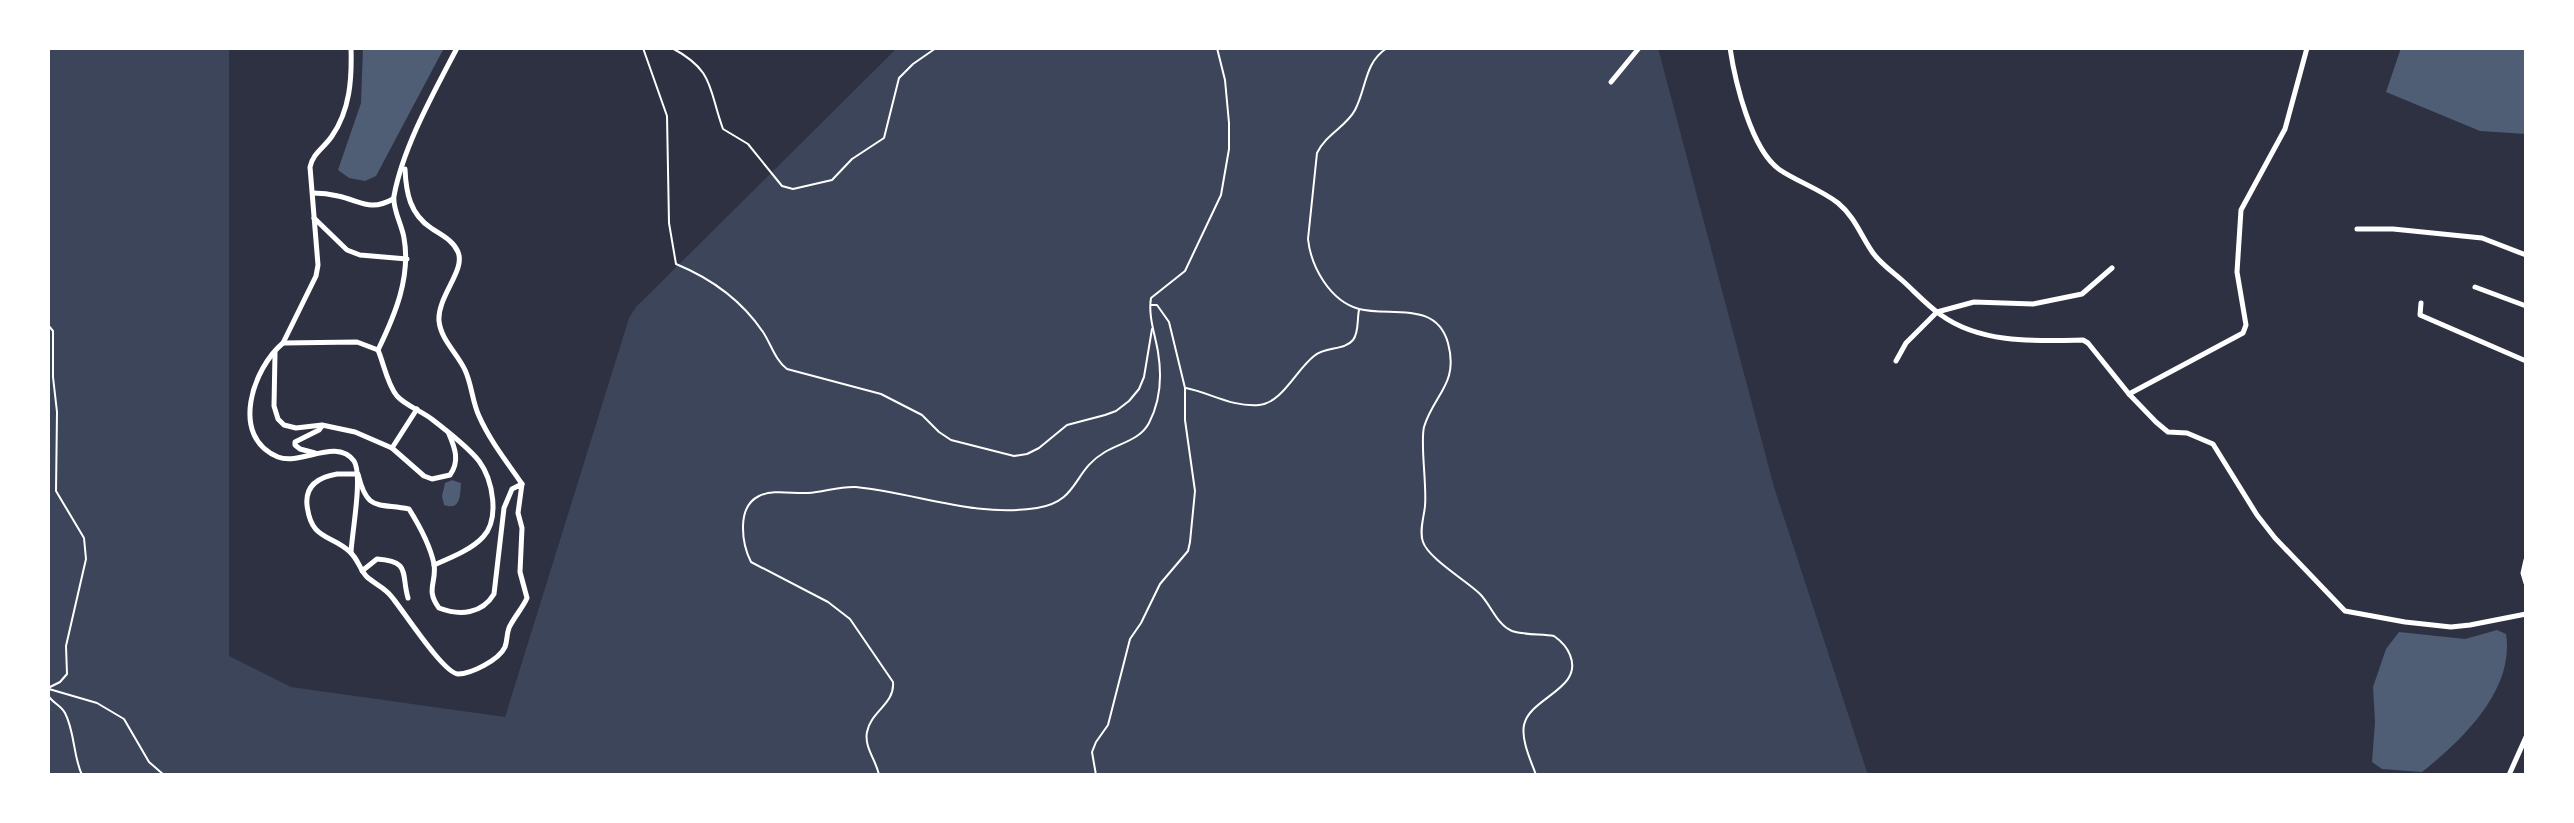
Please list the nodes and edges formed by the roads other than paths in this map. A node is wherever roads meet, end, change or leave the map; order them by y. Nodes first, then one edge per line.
1 (351, 48) edge
2 (457, 48) edge
3 (1639, 48) edge
4 (1730, 48) edge
5 (2307, 48) edge
6 (1611, 82) dead end
7 (405, 162) junction
8 (313, 193) junction
9 (393, 199) junction
10 (314, 218) junction
11 (2357, 229) dead end
12 (2526, 255) edge
13 (407, 259) junction
14 (2112, 268) dead end
15 (2475, 287) dead end
16 (2421, 303) dead end
17 (2526, 306) edge
18 (1937, 312) junction
19 (283, 343) junction
20 (276, 349) junction
21 (378, 350) junction
22 (1896, 361) dead end
23 (2526, 361) edge
24 (2129, 394) junction
25 (417, 409) junction
26 (322, 425) junction
27 (448, 433) junction
28 (392, 448) junction
29 (320, 454) junction
30 (358, 474) junction
31 (522, 484) junction
32 (351, 552) junction
33 (2526, 560) edge
34 (434, 565) junction
35 (362, 571) junction
36 (2526, 583) edge
37 (408, 598) dead end
38 (2526, 614) edge
39 (2526, 737) edge
40 (2509, 775) edge

1 - 8 street
2 - 7 street
3 - 6 street
4 - 18 street
5 - 24 street
7 - 9 street
7 - 31 street
8 - 9 street
8 - 10 street
9 - 13 street
10 - 13 street
10 - 19 street
11 - 12 street
13 - 21 street
14 - 18 street
15 - 17 street
16 - 23 street
18 - 22 street
18 - 24 street
19 - 20 street
19 - 21 street
20 - 26 street
20 - 29 street
21 - 25 street
24 - 38 street
25 - 27 street
25 - 28 street
26 - 28 street
26 - 29 street
27 - 28 street
27 - 34 street
29 - 30 street
30 - 32 street
30 - 32 street
30 - 34 street
31 - 34 street
31 - 35 street
32 - 35 street
33 - 36 street
35 - 37 street
39 - 40 street

